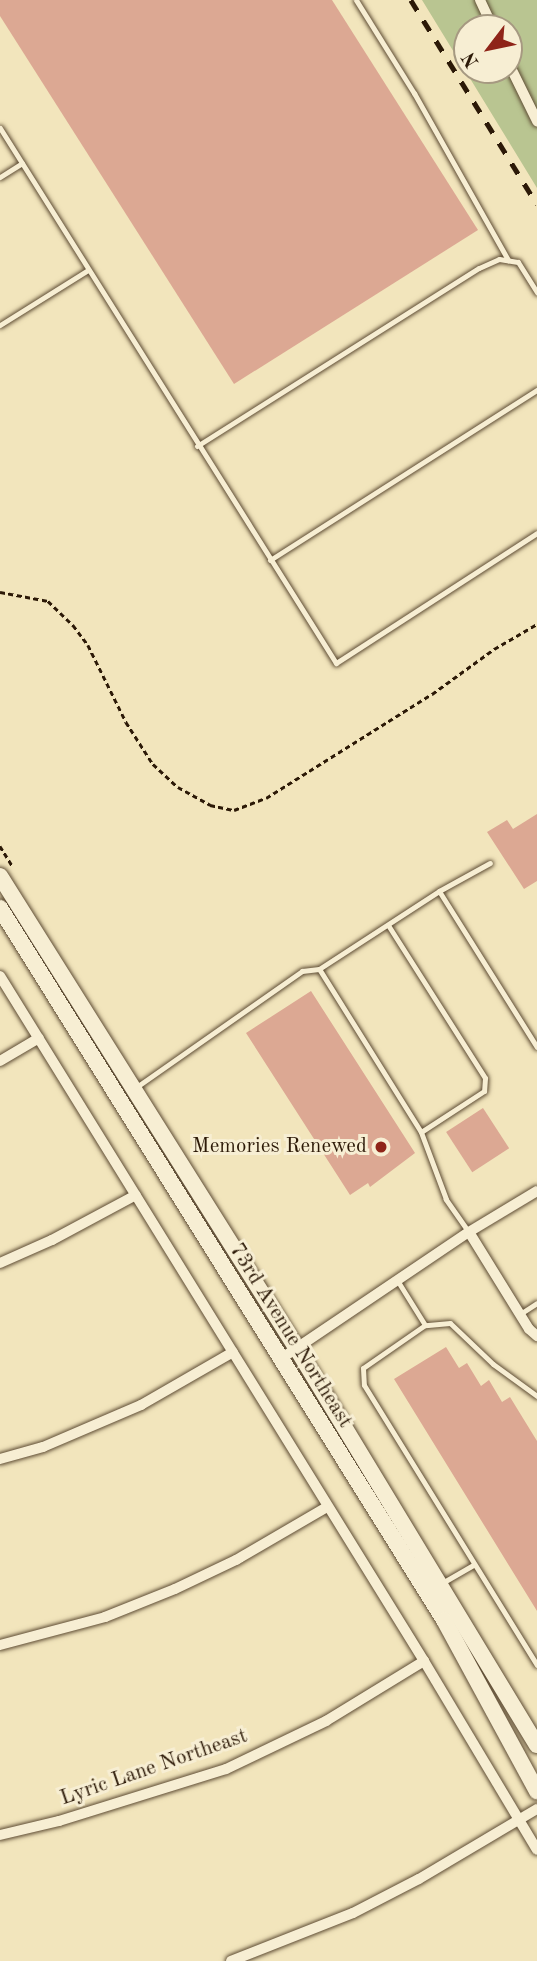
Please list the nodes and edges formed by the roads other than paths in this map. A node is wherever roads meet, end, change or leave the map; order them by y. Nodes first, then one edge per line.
1 (356, 0) edge
2 (519, 84) edge
3 (537, 121) edge
4 (0, 128) edge
5 (22, 163) junction
6 (0, 177) edge
7 (509, 260) junction
8 (88, 270) junction
9 (537, 292) edge
10 (0, 325) edge
11 (537, 390) edge
12 (197, 446) junction
13 (537, 533) edge
14 (270, 559) junction
15 (490, 863) dead end
16 (0, 876) edge
17 (439, 891) junction
18 (0, 908) edge
19 (388, 925) junction
20 (319, 969) junction
21 (0, 976) edge
22 (38, 1038) junction
23 (537, 1047) edge
24 (0, 1061) edge
25 (134, 1089) junction
26 (421, 1132) junction
27 (537, 1191) edge
28 (136, 1195) junction
29 (470, 1232) junction
30 (0, 1263) edge
31 (397, 1280) junction
32 (537, 1303) edge
33 (520, 1314) junction
34 (425, 1325) junction
35 (537, 1336) edge
36 (297, 1349) junction
37 (233, 1352) junction
38 (279, 1360) junction
39 (537, 1396) edge
40 (0, 1459) edge
41 (327, 1507) junction
42 (473, 1565) junction
43 (433, 1588) junction
44 (0, 1645) edge
45 (424, 1661) junction
46 (537, 1665) edge
47 (537, 1745) edge
48 (537, 1791) edge
49 (537, 1809) edge
50 (518, 1820) junction
51 (0, 1835) edge
52 (537, 1850) edge
53 (231, 1961) edge

1 - 7 lane
2 - 3 street
4 - 5 lane
5 - 6 lane
5 - 8 lane
7 - 9 lane
7 - 12 lane
8 - 10 lane
8 - 12 lane
11 - 14 lane
12 - 14 lane
13 - 14 lane
15 - 17 lane
16 - 25 street, 73rd Avenue Northeast
17 - 19 lane
17 - 23 lane
18 - 38 street, 73rd Avenue Northeast
19 - 20 lane
19 - 26 lane
20 - 25 lane
20 - 26 lane
21 - 22 street
22 - 24 street
22 - 28 street
25 - 36 street, 73rd Avenue Northeast
26 - 29 lane
27 - 29 street
28 - 30 street
28 - 37 street
29 - 31 street
29 - 33 street
31 - 34 lane
31 - 36 street
32 - 33 lane
33 - 35 street
34 - 39 lane
34 - 42 lane
36 - 38 street
36 - 43 street, 73rd Avenue Northeast
37 - 40 street
37 - 41 street
38 - 43 street, 73rd Avenue Northeast
41 - 44 street
41 - 45 street
42 - 43 lane
42 - 46 lane
43 - 47 street, 73rd Avenue Northeast
43 - 48 street, 73rd Avenue Northeast
45 - 50 street
45 - 51 street, Lyric Lane Northeast
49 - 50 street
50 - 52 street
50 - 53 street

